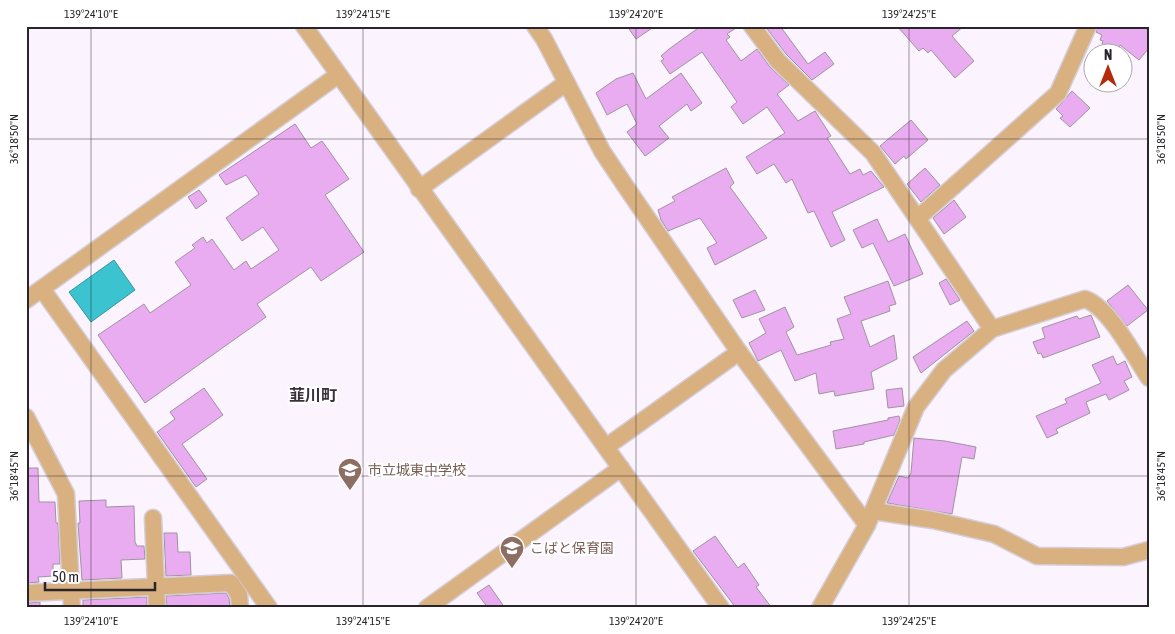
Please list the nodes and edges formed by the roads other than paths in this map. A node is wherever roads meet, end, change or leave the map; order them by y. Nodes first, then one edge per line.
1 (304, 26) edge
2 (535, 26) edge
3 (752, 26) edge
4 (1088, 26) edge
5 (338, 76) junction
6 (566, 83) junction
7 (419, 189) junction
8 (918, 218) junction
9 (42, 289) junction
10 (26, 300) edge
11 (992, 329) junction
12 (739, 352) junction
13 (1149, 378) edge
14 (26, 417) edge
15 (32, 436) edge
16 (606, 447) junction
17 (621, 468) junction
18 (152, 518) dead end
19 (870, 518) junction
20 (1149, 550) edge
21 (156, 587) junction
22 (72, 591) junction
23 (26, 593) edge
24 (72, 608) edge
25 (157, 608) edge
26 (240, 608) edge
27 (269, 608) edge
28 (427, 608) edge
29 (721, 608) edge
30 (820, 608) edge

1 - 5 street
2 - 6 street
3 - 8 street
4 - 8 street
5 - 7 street
5 - 9 street
6 - 7 street
6 - 12 street
7 - 16 street
8 - 11 street
9 - 10 street
9 - 27 street
11 - 13 street
11 - 19 street
12 - 16 street
12 - 19 street
14 - 15 street
15 - 22 street
16 - 17 street
17 - 28 street
17 - 29 street
18 - 21 street
19 - 20 street
19 - 30 street
21 - 22 street
21 - 25 street
21 - 26 street
22 - 23 street
22 - 24 street

